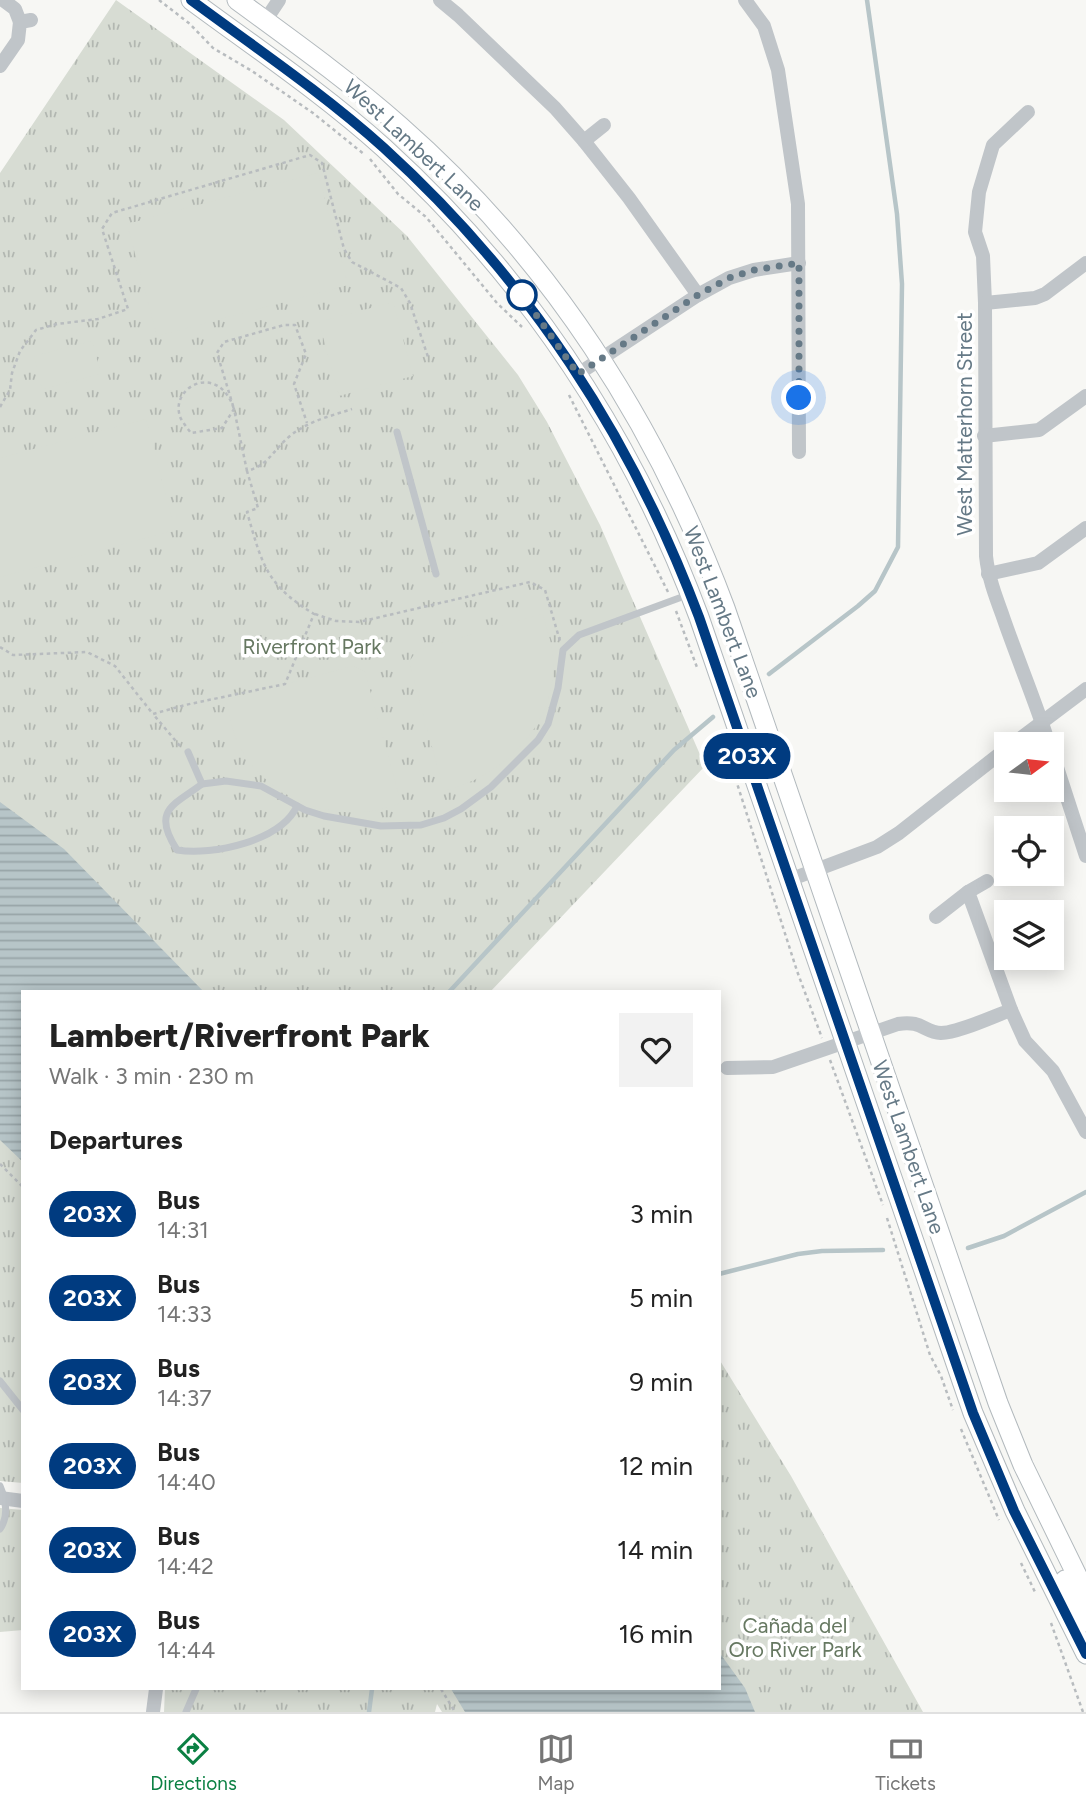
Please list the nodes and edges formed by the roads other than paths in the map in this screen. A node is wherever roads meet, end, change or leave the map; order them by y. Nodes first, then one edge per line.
1 (3, 0) edge
2 (191, 0) edge
3 (237, 0) edge
4 (279, 0) edge
5 (440, 0) edge
6 (746, 0) edge
7 (265, 21) junction
8 (0, 66) edge
9 (1028, 112) dead end
10 (604, 124) dead end
11 (584, 141) junction
12 (799, 263) junction
13 (1086, 263) edge
14 (698, 295) junction
15 (985, 303) junction
16 (602, 359) junction
17 (578, 374) junction
18 (1086, 396) edge
19 (397, 432) dead end
20 (984, 436) junction
21 (799, 452) dead end
22 (1086, 528) edge
23 (436, 574) dead end
24 (988, 574) junction
25 (690, 594) junction
26 (1086, 689) edge
27 (1042, 722) junction
28 (1029, 732) edge
29 (1045, 732) edge
30 (188, 752) road end
31 (994, 758) edge
32 (202, 784) junction
33 (1064, 789) edge
34 (297, 806) junction
35 (1086, 856) edge
36 (816, 871) junction
37 (789, 880) junction
38 (987, 881) dead end
39 (968, 892) junction
40 (936, 917) dead end
41 (1011, 1010) junction
42 (871, 1034) junction
43 (844, 1043) junction
44 (727, 1068) dead end
45 (1086, 1132) edge
46 (0, 1381) edge
47 (21, 1407) edge
48 (2, 1494) edge
49 (21, 1500) edge
50 (0, 1529) edge
51 (1024, 1529) junction
52 (1086, 1594) edge
53 (1086, 1622) edge
54 (1086, 1654) edge
55 (156, 1690) edge
56 (196, 1690) edge
57 (153, 1712) edge
58 (186, 1712) edge

1 - 8 street
2 - 17 main road, West Lambert Lane
3 - 7 main road, West Lambert Lane
4 - 7 street
5 - 11 street
6 - 12 street
7 - 16 main road, West Lambert Lane
9 - 15 street, West Matterhorn Street
10 - 11 street
11 - 14 street
12 - 14 street
12 - 21 street
13 - 15 street
14 - 16 street
15 - 20 street, West Matterhorn Street
16 - 17 street
16 - 36 main road, West Lambert Lane
17 - 25 main road, West Lambert Lane
18 - 20 street
19 - 23 lane
20 - 24 street, West Matterhorn Street
22 - 24 street
24 - 27 street, West Matterhorn Street
25 - 34 lane
25 - 37 main road, West Lambert Lane
26 - 27 street
27 - 28 street
27 - 29 street, West Matterhorn Street
30 - 32 lane
31 - 36 street
32 - 34 lane
32 - 34 lane
33 - 35 street
36 - 37 street
36 - 42 main road, West Lambert Lane
37 - 43 main road, West Lambert Lane
38 - 39 street
39 - 40 street
39 - 41 street
41 - 42 street
41 - 45 street
42 - 43 street
42 - 52 main road, West Lambert Lane
43 - 44 street
43 - 51 main road, West Lambert Lane
46 - 47 lane
48 - 49 street
48 - 50 lane
51 - 53 main road
51 - 54 main road, West Lambert Lane
55 - 57 street
56 - 58 lane

